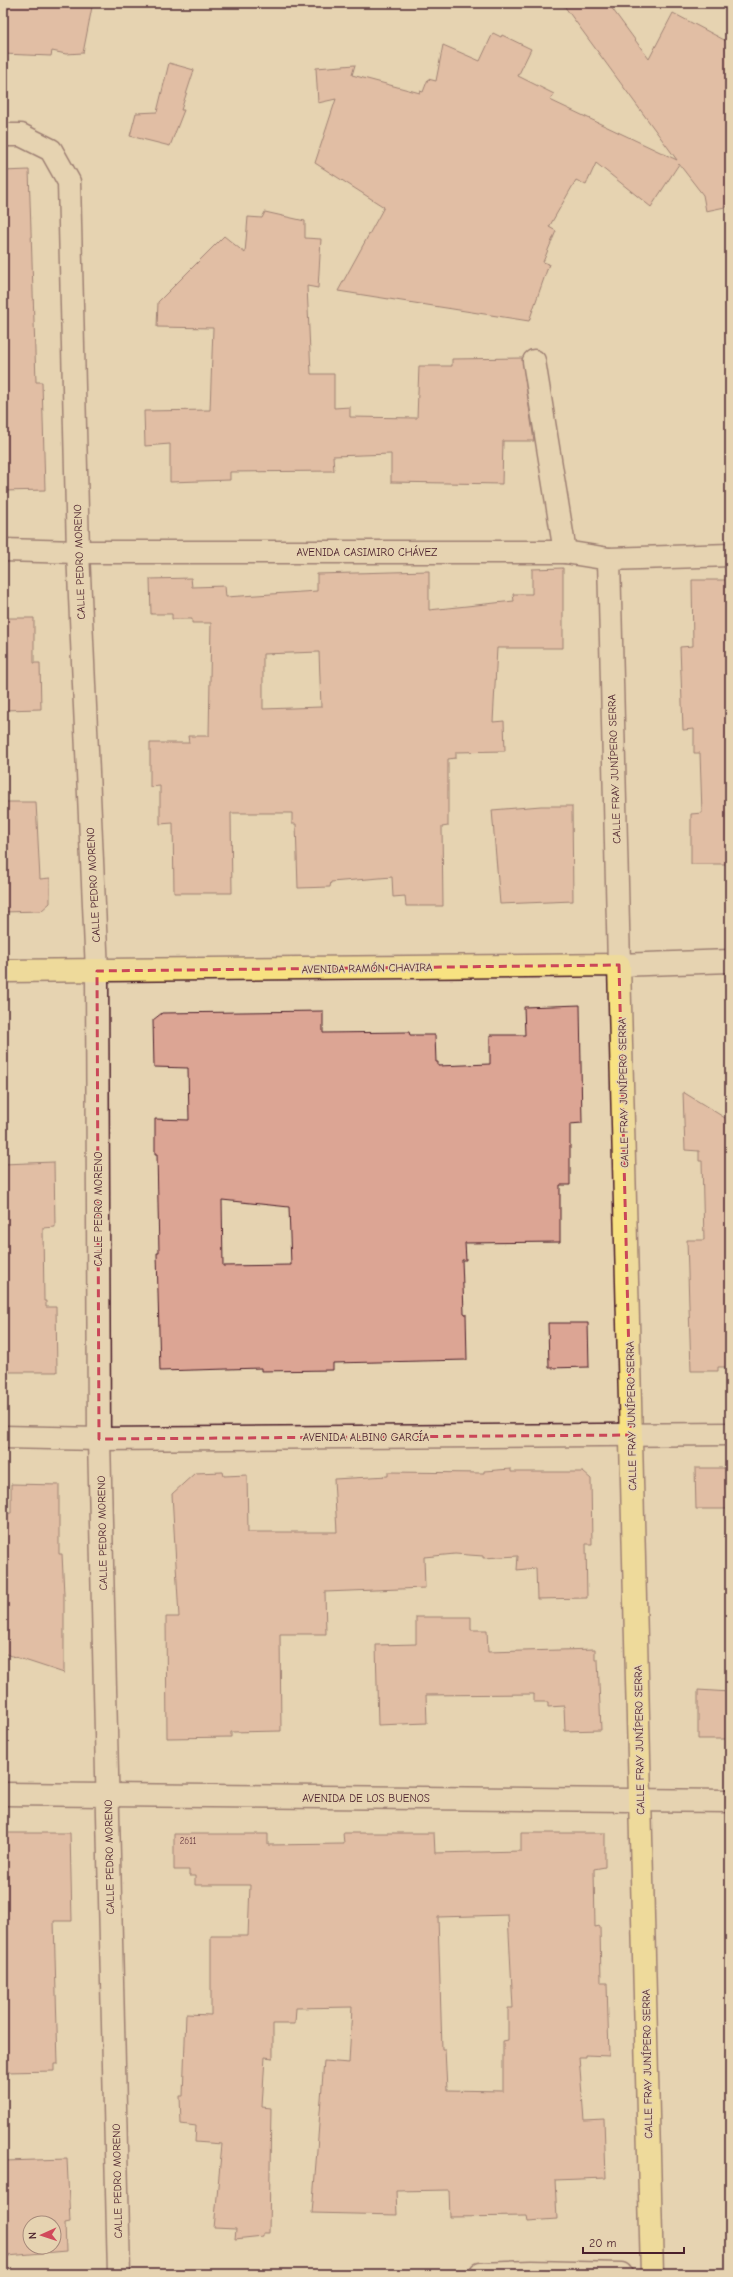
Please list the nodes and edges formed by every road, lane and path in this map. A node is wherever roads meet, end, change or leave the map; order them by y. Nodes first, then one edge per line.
1 (3, 135) edge
2 (534, 361) dead end
3 (3, 550) edge
4 (78, 552) junction
5 (565, 552) junction
6 (730, 555) edge
7 (609, 559) junction
8 (730, 960) edge
9 (619, 965) junction
10 (3, 971) edge
11 (97, 971) junction
12 (730, 1434) edge
13 (631, 1435) junction
14 (3, 1437) edge
15 (99, 1439) junction
16 (3, 1794) edge
17 (108, 1796) junction
18 (640, 1800) junction
19 (730, 1801) edge
20 (120, 2274) edge
21 (481, 2274) edge
22 (621, 2274) edge
23 (652, 2274) edge

1 - 4 street, CALLE PEDRO MORENO
2 - 5 street
3 - 4 street, AVENIDA CASIMIRO CHÁVEZ
4 - 5 street, AVENIDA CASIMIRO CHÁVEZ
4 - 11 street, CALLE PEDRO MORENO
5 - 7 street, AVENIDA CASIMIRO CHÁVEZ
6 - 7 street, AVENIDA CASIMIRO CHÁVEZ
7 - 9 street, CALLE FRAY JUNÍPERO SERRA
8 - 9 street, AVENIDA RAMÓN CHAVIRA
9 - 11 main road, AVENIDA RAMÓN CHAVIRA
9 - 13 main road, CALLE FRAY JUNÍPERO SERRA
10 - 11 main road, AVENIDA RAMÓN CHAVIRA
11 - 15 street, CALLE PEDRO MORENO
12 - 13 street, AVENIDA ALBINO GARCÍA
13 - 15 street, AVENIDA ALBINO GARCÍA
13 - 18 main road, CALLE FRAY JUNÍPERO SERRA
14 - 15 street, AVENIDA ALBINO GARCÍA
15 - 17 street, CALLE PEDRO MORENO
16 - 17 street, AVENIDA DE LOS BUENOS
17 - 18 street, AVENIDA DE LOS BUENOS
17 - 20 street, CALLE PEDRO MORENO
18 - 19 street, AVENIDA DE LOS BUENOS
18 - 23 main road, CALLE FRAY JUNÍPERO SERRA
21 - 22 street

